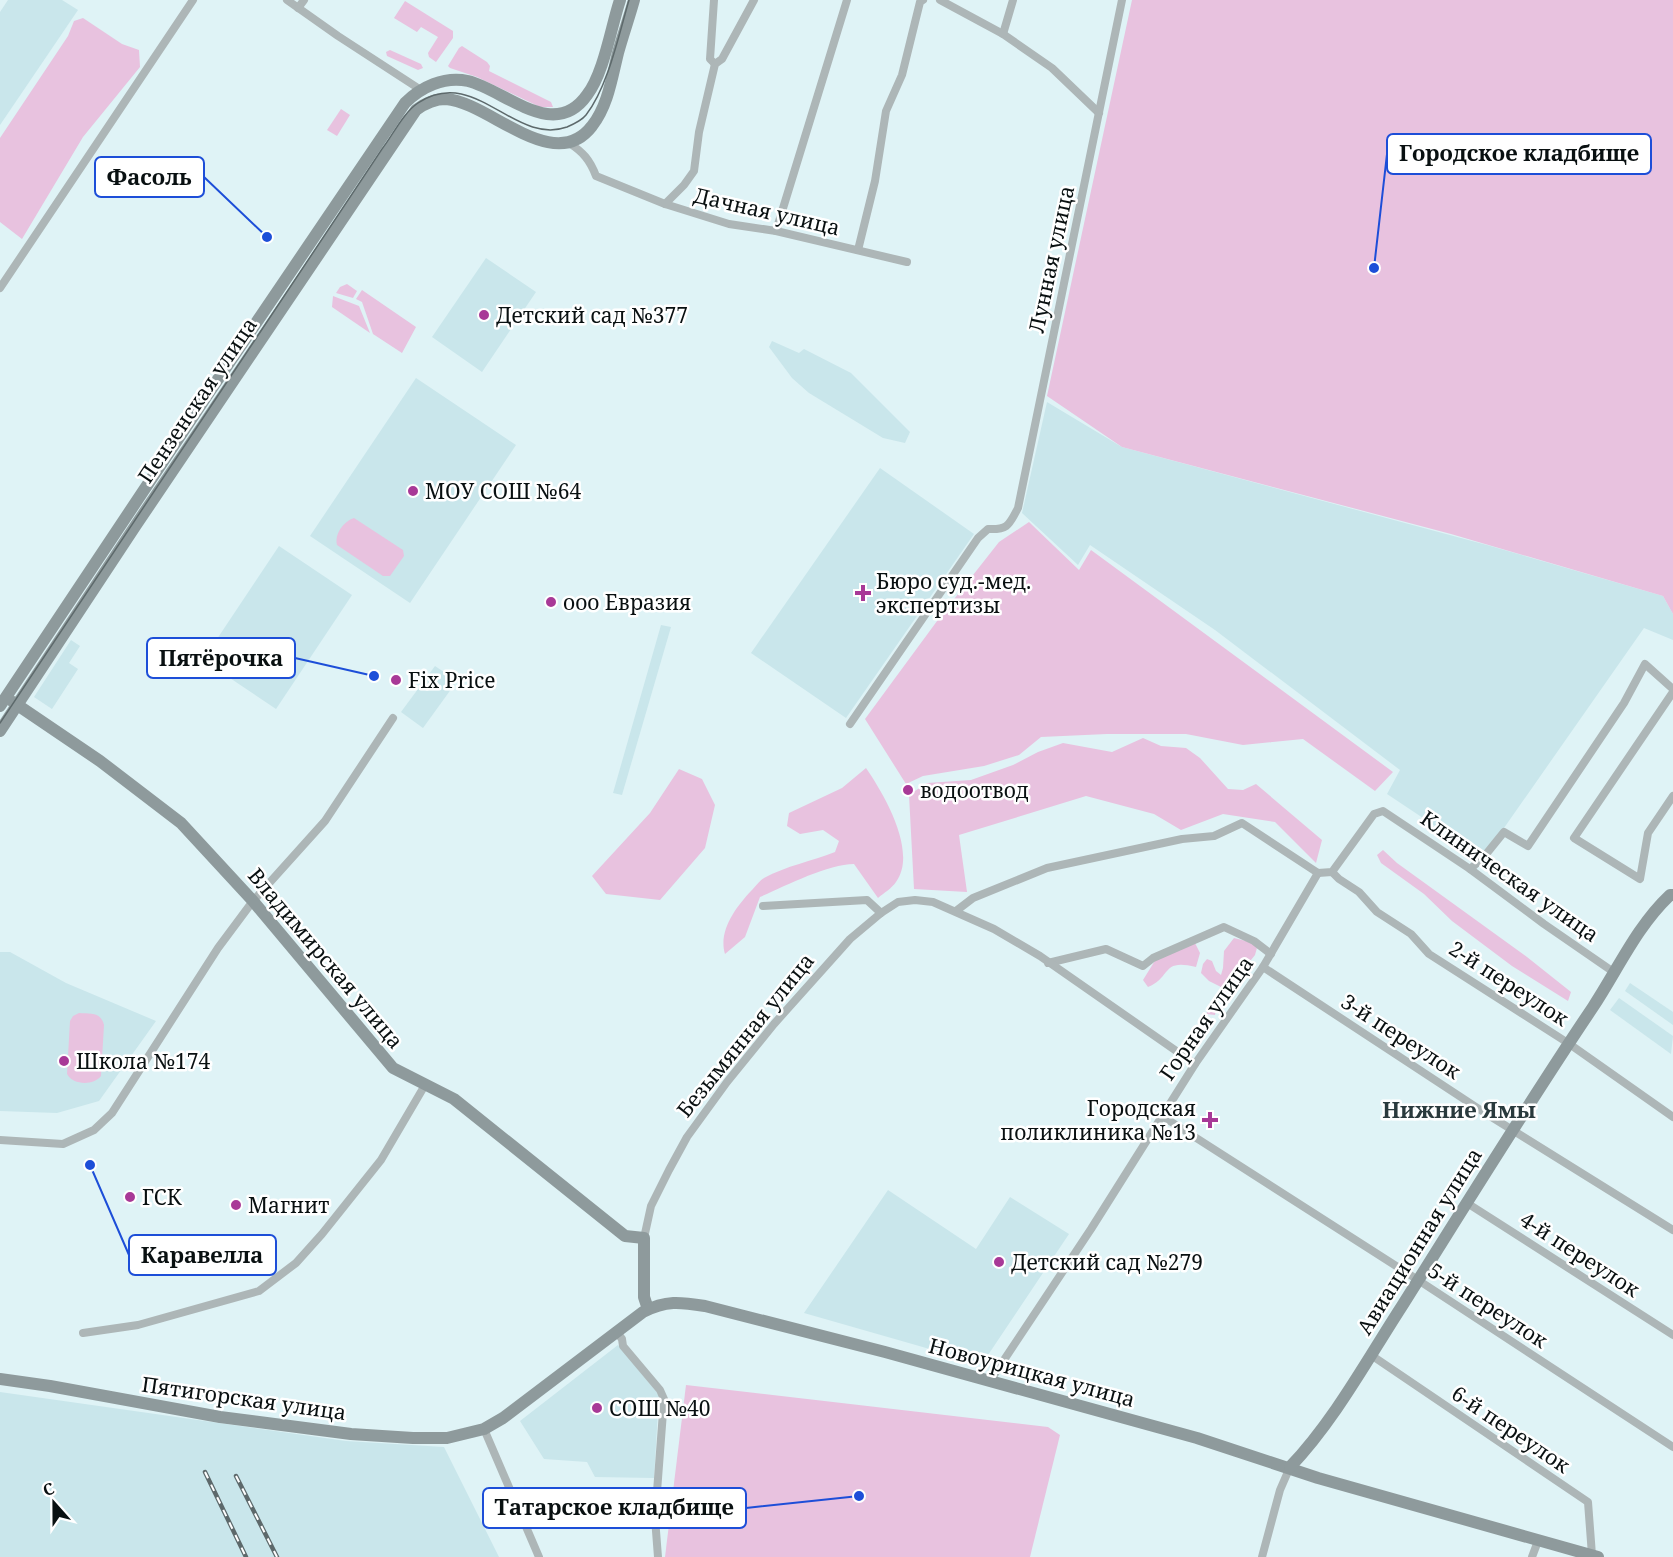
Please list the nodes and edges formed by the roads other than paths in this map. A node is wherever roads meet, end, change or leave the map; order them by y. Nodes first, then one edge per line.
1 (193, 0) edge
2 (287, 0) edge
3 (304, 0) edge
4 (620, 0) edge
5 (634, 0) edge
6 (714, 0) edge
7 (754, 0) edge
8 (847, 0) edge
9 (923, 0) edge
10 (940, 0) edge
11 (1013, 0) edge
12 (1122, 0) edge
13 (298, 8) junction
14 (1003, 34) junction
15 (715, 64) junction
16 (424, 88) junction
17 (435, 101) junction
18 (1099, 113) junction
19 (569, 143) junction
20 (665, 204) junction
21 (776, 231) junction
22 (858, 250) junction
23 (907, 262) dead end
24 (0, 288) edge
25 (1673, 691) edge
26 (2, 699) edge
27 (18, 705) junction
28 (393, 718) dead end
29 (850, 724) dead end
30 (0, 731) edge
31 (1673, 796) edge
32 (1470, 869) junction
33 (1332, 872) junction
34 (1318, 873) junction
35 (1672, 895) edge
36 (253, 901) junction
37 (763, 906) dead end
38 (956, 911) junction
39 (881, 913) junction
40 (1271, 954) junction
41 (1048, 963) junction
42 (1263, 967) junction
43 (1615, 973) junction
44 (1568, 1043) junction
45 (1195, 1064) junction
46 (425, 1085) junction
47 (1161, 1116) junction
48 (1673, 1117) edge
49 (1512, 1129) junction
50 (0, 1140) edge
51 (1467, 1203) junction
52 (1673, 1230) edge
53 (644, 1238) junction
54 (1418, 1280) junction
55 (648, 1309) junction
56 (616, 1331) junction
57 (83, 1333) dead end
58 (1673, 1335) edge
59 (1371, 1355) junction
60 (0, 1379) edge
61 (990, 1381) junction
62 (484, 1429) junction
63 (1673, 1447) edge
64 (1290, 1467) junction
65 (1538, 1541) junction
66 (1595, 1556) edge
67 (539, 1557) edge
68 (658, 1557) edge
69 (1262, 1557) edge
70 (1532, 1557) edge

1 - 24 street
2 - 13 street
3 - 13 street
4 - 16 main road
5 - 19 main road
6 - 15 street
7 - 15 street
8 - 21 street
9 - 22 street
10 - 14 street
11 - 14 street
12 - 18 street, Лунная улица
13 - 16 street
14 - 18 street
15 - 20 street
16 - 17 main road
16 - 26 main road, Пензенская улица
17 - 19 main road
17 - 27 main road, Пензенская улица
18 - 29 street, Лунная улица
19 - 20 street, Дачная улица
20 - 21 street, Дачная улица
21 - 22 street, Дачная улица
22 - 23 street, Дачная улица
25 - 31 street
25 - 32 street
26 - 27 main road, Владимирская улица
27 - 30 main road, Пензенская улица
27 - 36 main road, Владимирская улица
28 - 36 street
32 - 33 street, Клиническая улица
32 - 43 street, Клиническая улица
33 - 34 street
33 - 44 street, 2-й переулок
34 - 38 street
34 - 40 street, Горная улица
35 - 43 main road, Авиационная улица
36 - 46 main road, Владимирская улица
36 - 50 street
37 - 39 street
38 - 39 street, Безымянная улица
38 - 41 street, Безымянная улица
39 - 53 street, Безымянная улица
40 - 41 street
40 - 42 street, Горная улица
41 - 45 street, Безымянная улица
42 - 45 street, Горная улица
42 - 49 street, 3-й переулок
43 - 44 main road, Авиационная улица
44 - 48 street, 2-й переулок
44 - 49 main road, Авиационная улица
45 - 47 street, Горная улица
46 - 53 main road, Владимирская улица
46 - 57 street
47 - 54 street, 5-й переулок
47 - 61 street, Горная улица
49 - 51 main road, Авиационная улица
49 - 52 street, 3-й переулок
51 - 54 main road, Авиационная улица
51 - 58 street, 4-й переулок
53 - 55 main road, Безымянная улица
54 - 59 main road, Авиационная улица
54 - 63 street, 5-й переулок
55 - 56 main road, Новоурицкая улица
55 - 61 main road, Новоурицкая улица
56 - 62 main road, Новоурицкая улица
56 - 68 street
59 - 64 main road, Авиационная улица
59 - 66 street, 6-й переулок
60 - 62 main road, Пятигорская улица
61 - 64 main road, Новоурицкая улица
62 - 67 street
64 - 65 main road, Новоурицкая улица
64 - 69 street, Авиационная улица
65 - 66 main road, Новоурицкая улица
65 - 70 street

